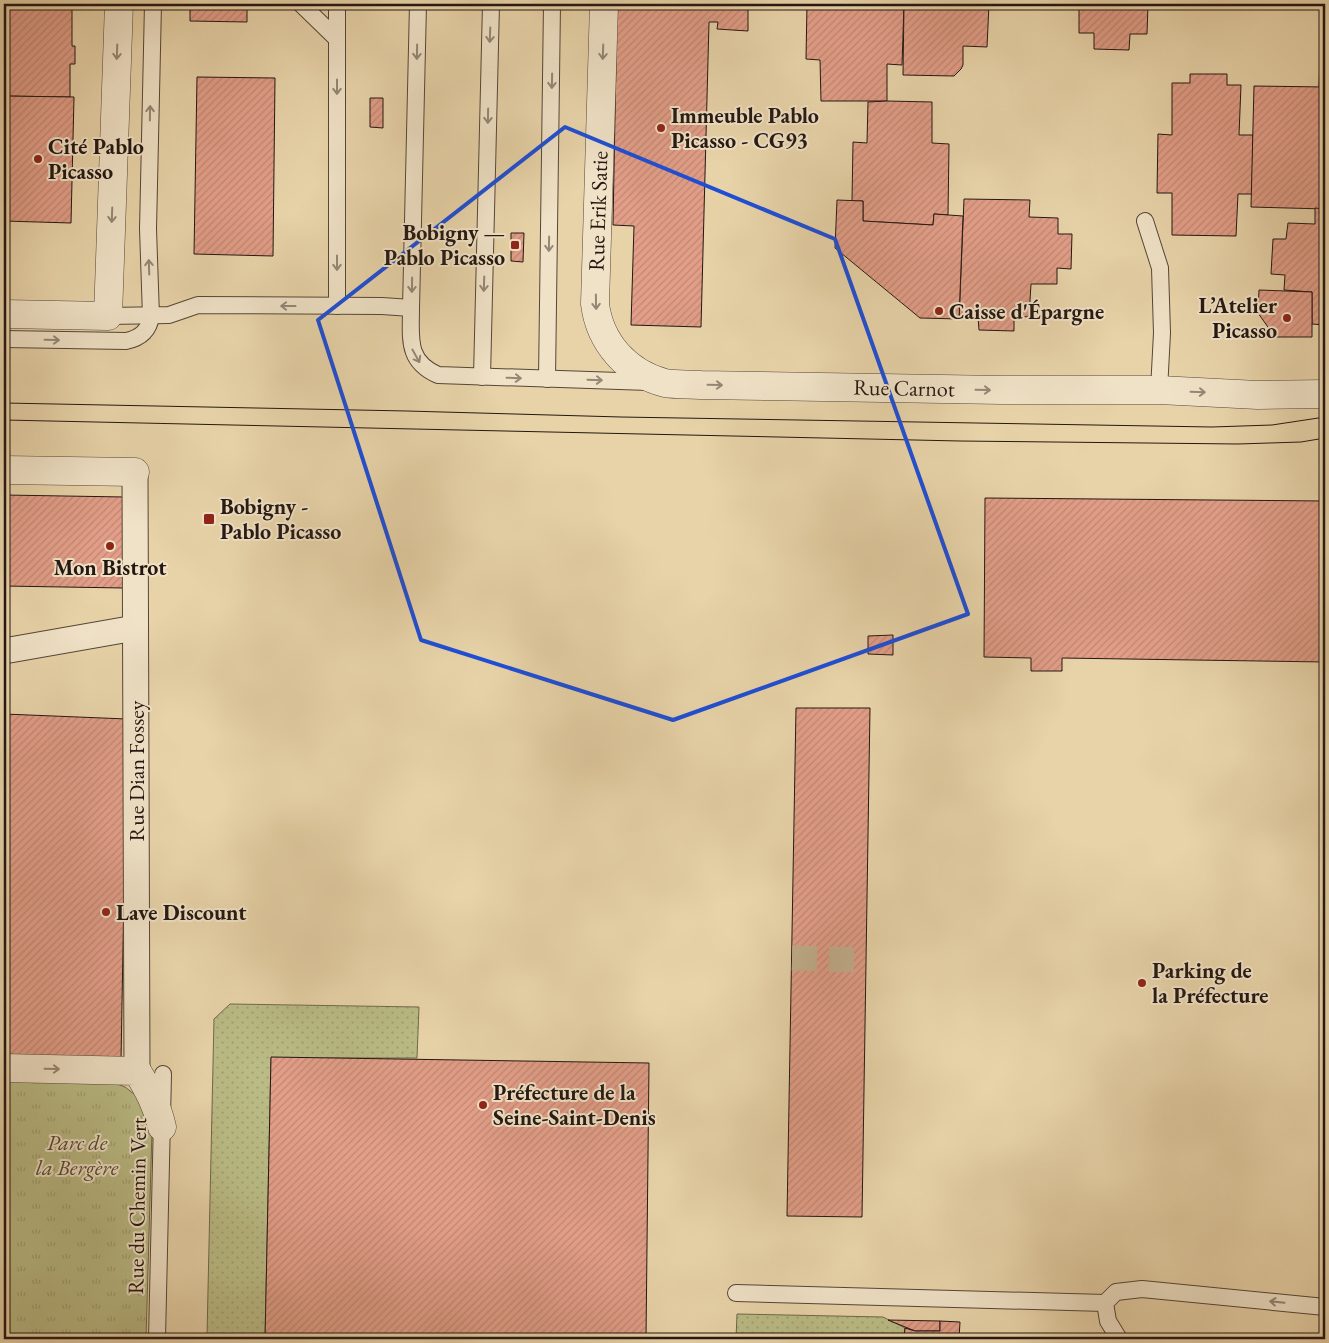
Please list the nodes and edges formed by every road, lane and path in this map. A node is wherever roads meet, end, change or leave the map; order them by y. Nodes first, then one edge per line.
1 (119, 4) edge
2 (153, 4) edge
3 (301, 4) edge
4 (337, 4) edge
5 (418, 4) edge
6 (491, 4) edge
7 (552, 4) edge
8 (604, 4) edge
9 (337, 39) junction
10 (1145, 220) dead end
11 (337, 306) junction
12 (411, 308) junction
13 (4, 314) edge
14 (108, 316) junction
15 (151, 316) junction
16 (4, 339) edge
17 (482, 377) junction
18 (547, 379) junction
19 (666, 383) junction
20 (1159, 390) junction
21 (1325, 394) edge
22 (4, 470) edge
23 (135, 472) joint
24 (135, 628) junction
25 (4, 651) edge
26 (4, 1068) edge
27 (150, 1072) junction
28 (162, 1127) joint
29 (736, 1293) dead end
30 (1106, 1303) junction
31 (1325, 1307) edge
32 (156, 1339) edge
33 (1119, 1339) edge

1 -> 14 street
15 -> 2 lane
3 - 9 lane
4 - 9 lane
5 -> 12 lane, Rue Carnot
6 -> 17 lane
7 -> 18 lane
8 -> 19 street, Rue Erik Satie
9 -> 11 lane
10 - 20 lane
11 - 12 lane
11 -> 15 lane
12 -> 17 lane, Rue Carnot
13 - 14 street
14 - 15 lane
16 -> 15 lane
17 -> 18 lane, Rue Carnot
18 -> 19 lane, Rue Carnot
19 -> 20 street, Rue Carnot
20 -> 21 street, Rue Carnot
22 - 23 street
23 - 24 street, Rue Dian Fossey
24 - 25 street
24 - 27 street, Rue Dian Fossey
26 -> 27 street
27 - 28 street
28 - 32 lane, Rue du Chemin Vert
29 - 30 lane
31 -> 30 lane
30 - 33 lane

